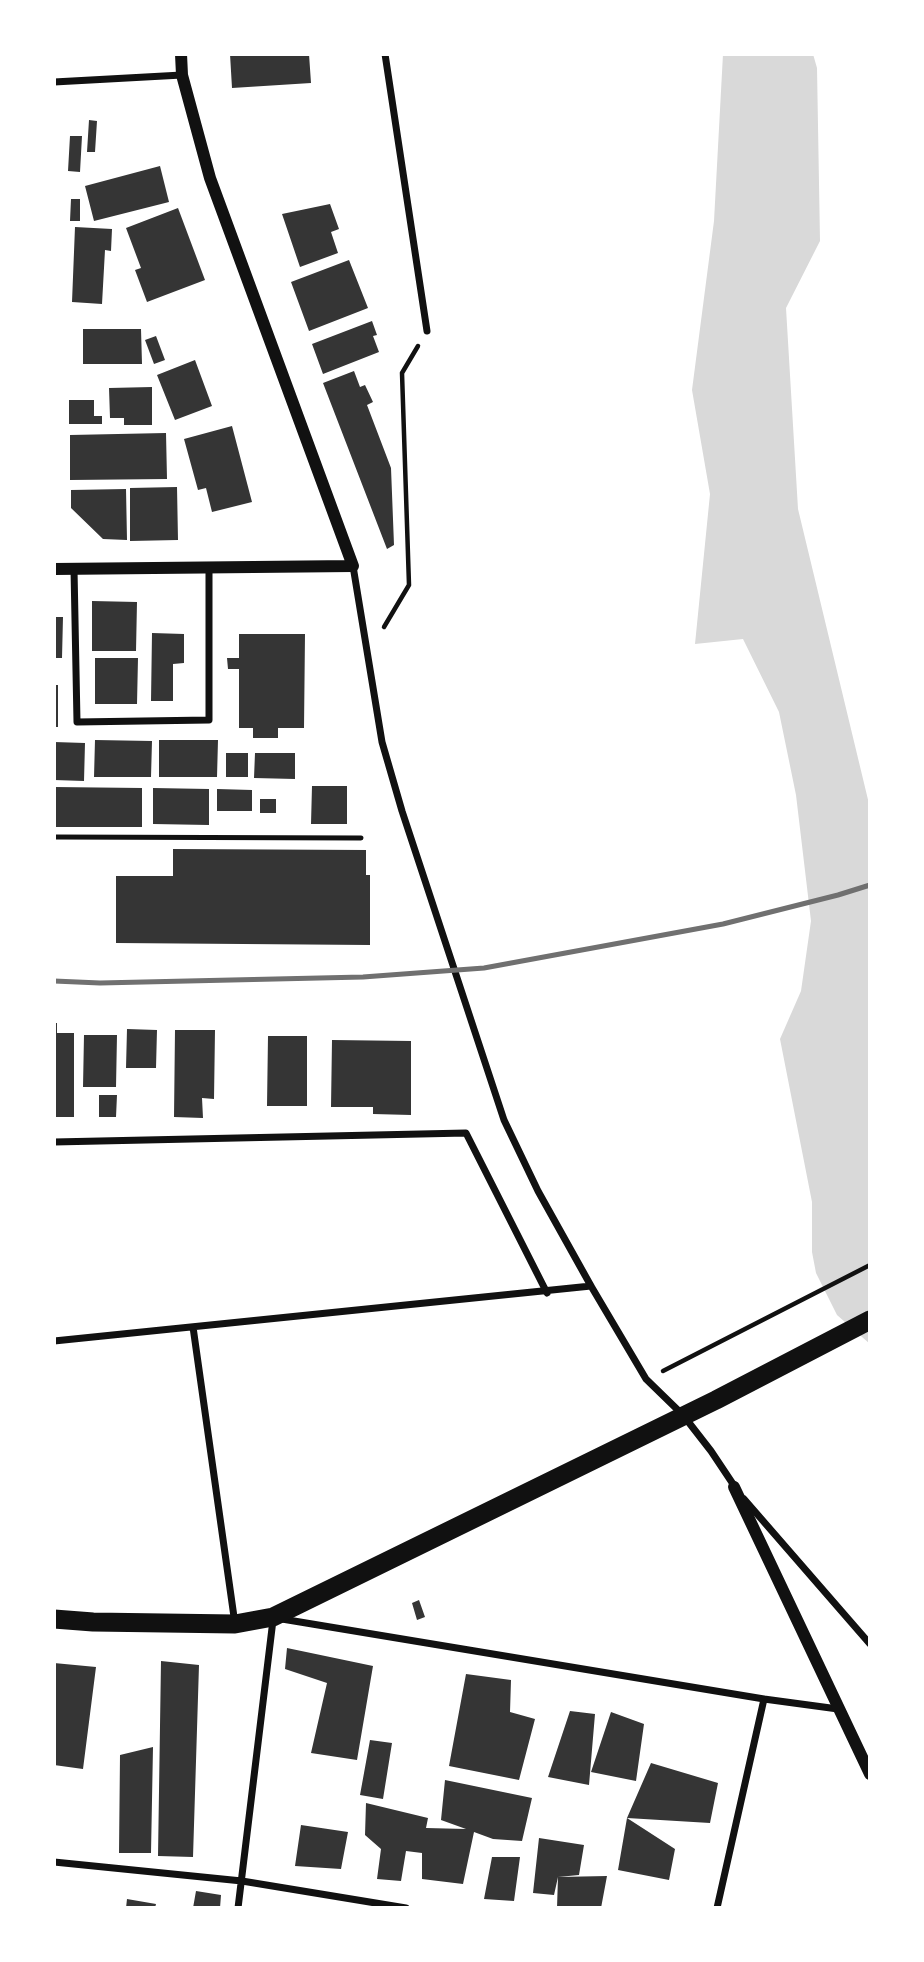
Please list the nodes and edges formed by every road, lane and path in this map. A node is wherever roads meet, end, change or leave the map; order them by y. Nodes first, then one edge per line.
1 (181, 54) edge
2 (386, 54) edge
3 (182, 75) junction
4 (54, 82) edge
5 (427, 331) joint
6 (354, 566) junction
7 (209, 567) junction
8 (54, 569) edge
9 (74, 569) junction
10 (368, 655) junction
11 (54, 837) edge
12 (361, 838) dead end
13 (54, 1142) edge
14 (870, 1265) edge
15 (591, 1286) junction
16 (547, 1293) junction
17 (870, 1320) edge
18 (193, 1327) junction
19 (54, 1341) edge
20 (646, 1379) junction
21 (683, 1415) junction
22 (734, 1487) junction
23 (273, 1617) junction
24 (54, 1619) edge
25 (235, 1624) junction
26 (870, 1644) edge
27 (764, 1699) junction
28 (838, 1709) junction
29 (870, 1774) edge
30 (54, 1862) edge
31 (242, 1881) junction
32 (238, 1908) edge
33 (406, 1908) edge
34 (716, 1908) edge

1 - 3 street
2 - 5 street
3 - 4 street
3 - 6 street
5 - 10 path
6 - 7 street
6 - 10 street
7 - 9 street
7 - 9 street
8 - 9 street
10 - 15 street
11 - 12 lane
13 - 16 street
14 - 20 path
15 - 16 street
15 - 20 street
16 - 18 street
17 - 21 highway
18 - 19 street
18 - 25 street
20 - 21 street
21 - 22 street
21 - 23 highway
22 - 26 street
22 - 28 street
23 - 25 highway
23 - 27 street
23 - 31 street
24 - 25 highway
27 - 28 street
27 - 34 street
28 - 29 street
30 - 31 street
31 - 32 street
31 - 33 street

